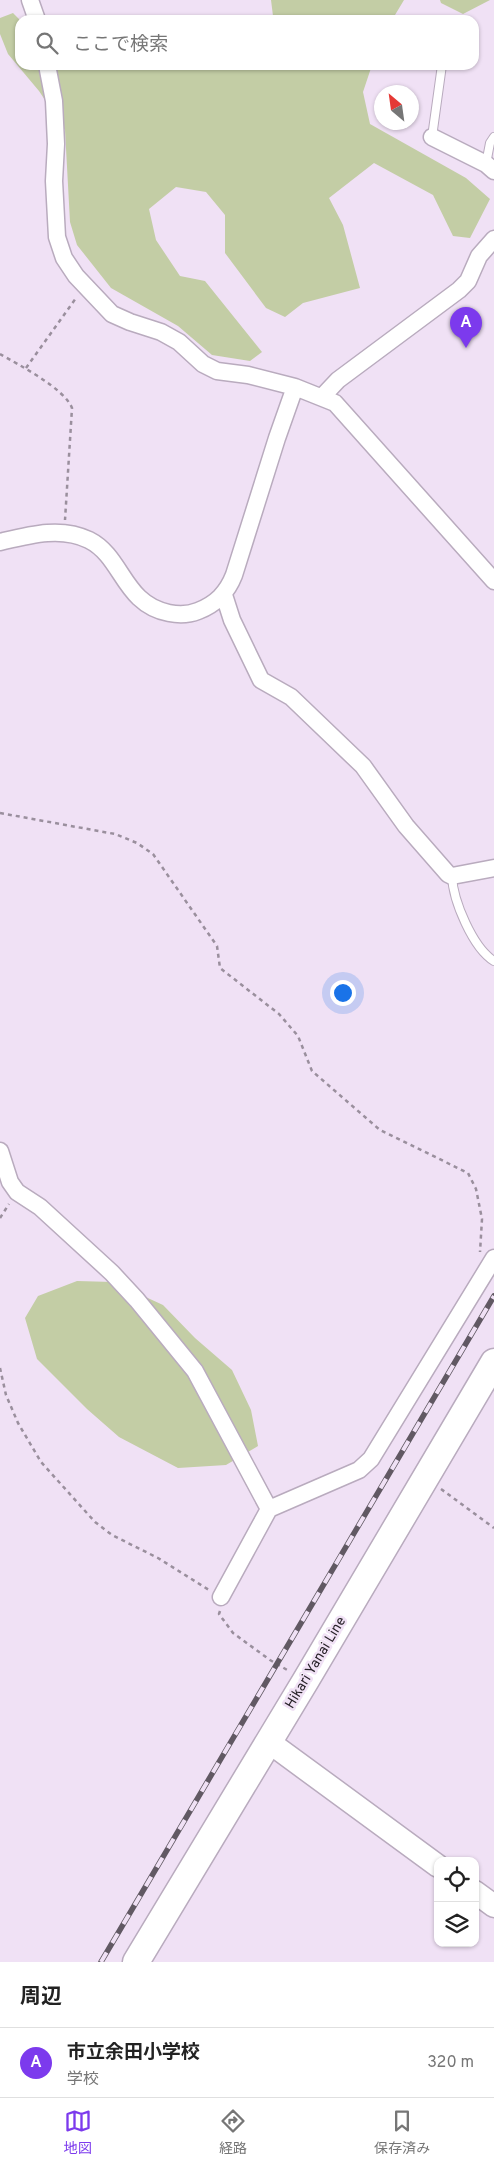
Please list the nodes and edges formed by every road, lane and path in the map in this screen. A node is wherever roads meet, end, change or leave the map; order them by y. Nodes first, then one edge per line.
1 (30, 0) edge
2 (35, 15) edge
3 (48, 70) edge
4 (441, 70) edge
5 (494, 136) edge
6 (432, 137) joint
7 (490, 168) edge
8 (494, 239) edge
9 (86, 287) junction
10 (0, 354) edge
11 (26, 368) junction
12 (295, 387) junction
13 (322, 397) junction
14 (64, 534) junction
15 (0, 542) edge
16 (494, 581) edge
17 (224, 595) junction
18 (0, 813) edge
19 (494, 868) edge
20 (452, 876) junction
21 (494, 961) edge
22 (0, 1151) edge
23 (487, 1256) edge
24 (494, 1362) edge
25 (0, 1368) edge
26 (426, 1478) junction
27 (269, 1509) junction
28 (494, 1528) edge
29 (221, 1598) junction
30 (306, 1680) junction
31 (269, 1742) junction
32 (434, 1863) edge
33 (479, 1895) edge
34 (494, 1906) edge
35 (136, 1962) edge

1 - 2 street
3 - 9 street
4 - 6 lane
5 - 7 lane
6 - 7 street
8 - 13 street
9 - 11 path
9 - 12 street
10 - 11 path
11 - 14 path
12 - 13 street
12 - 17 street
13 - 16 street
14 - 15 street
14 - 17 street
17 - 20 street
18 - 23 path
19 - 20 street
20 - 21 lane
22 - 27 street
23 - 27 street
24 - 26 main road, Hikari Yanai Line
25 - 29 path
26 - 28 path
26 - 30 main road, Hikari Yanai Line
27 - 29 street
29 - 30 path
30 - 31 main road, Hikari Yanai Line
31 - 32 street
31 - 35 main road, Hikari Yanai Line
33 - 34 street

